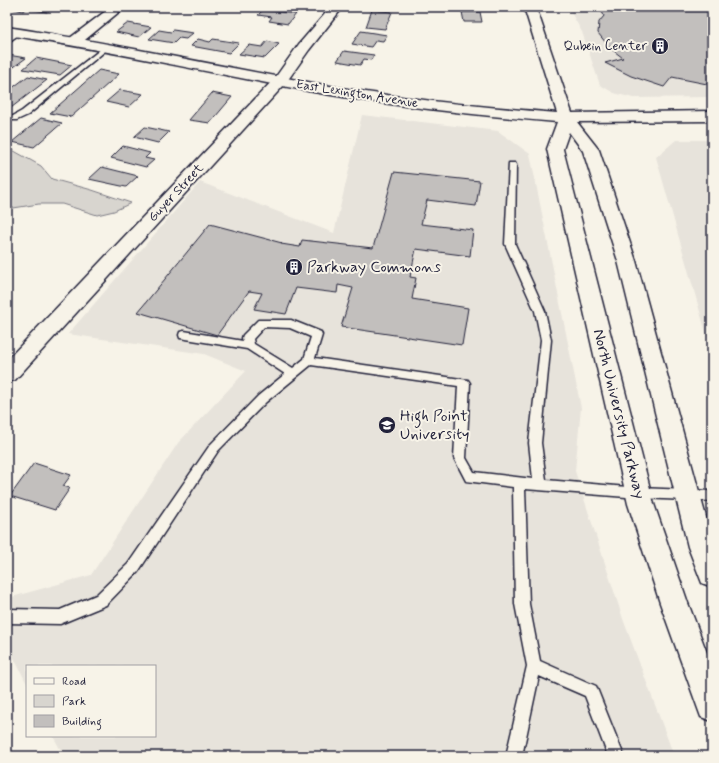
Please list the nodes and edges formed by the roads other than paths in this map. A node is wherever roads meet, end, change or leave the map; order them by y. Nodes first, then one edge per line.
1 (119, 7) edge
2 (337, 7) edge
3 (530, 7) edge
4 (13, 32) edge
5 (7, 41) edge
6 (75, 41) junction
7 (106, 48) junction
8 (280, 82) junction
9 (712, 116) edge
10 (7, 118) edge
11 (566, 118) junction
12 (512, 165) dead end
13 (184, 335) dead end
14 (250, 346) junction
15 (309, 361) junction
16 (7, 374) edge
17 (293, 374) junction
18 (519, 483) junction
19 (540, 485) junction
20 (639, 493) junction
21 (700, 496) edge
22 (712, 574) edge
23 (7, 616) edge
24 (534, 666) junction
25 (712, 706) edge
26 (514, 756) edge
27 (616, 756) edge

1 - 6 main road
2 - 8 main road, Guyer Street
3 - 11 main road
4 - 5 lane
4 - 6 main road, East Lexington Avenue
6 - 7 main road, East Lexington Avenue
7 - 8 main road, East Lexington Avenue
7 - 10 lane
8 - 11 main road, East Lexington Avenue
8 - 16 main road, Guyer Street
9 - 11 main road, East Lexington Avenue
11 - 20 main road, North University Parkway
11 - 21 main road
12 - 19 lane
13 - 14 lane
14 - 15 lane
14 - 17 lane
15 - 17 lane
15 - 18 lane
17 - 23 lane
18 - 19 lane
18 - 24 lane
19 - 20 lane
20 - 21 lane
20 - 25 main road, North University Parkway
21 - 22 main road
24 - 26 lane
24 - 27 lane

